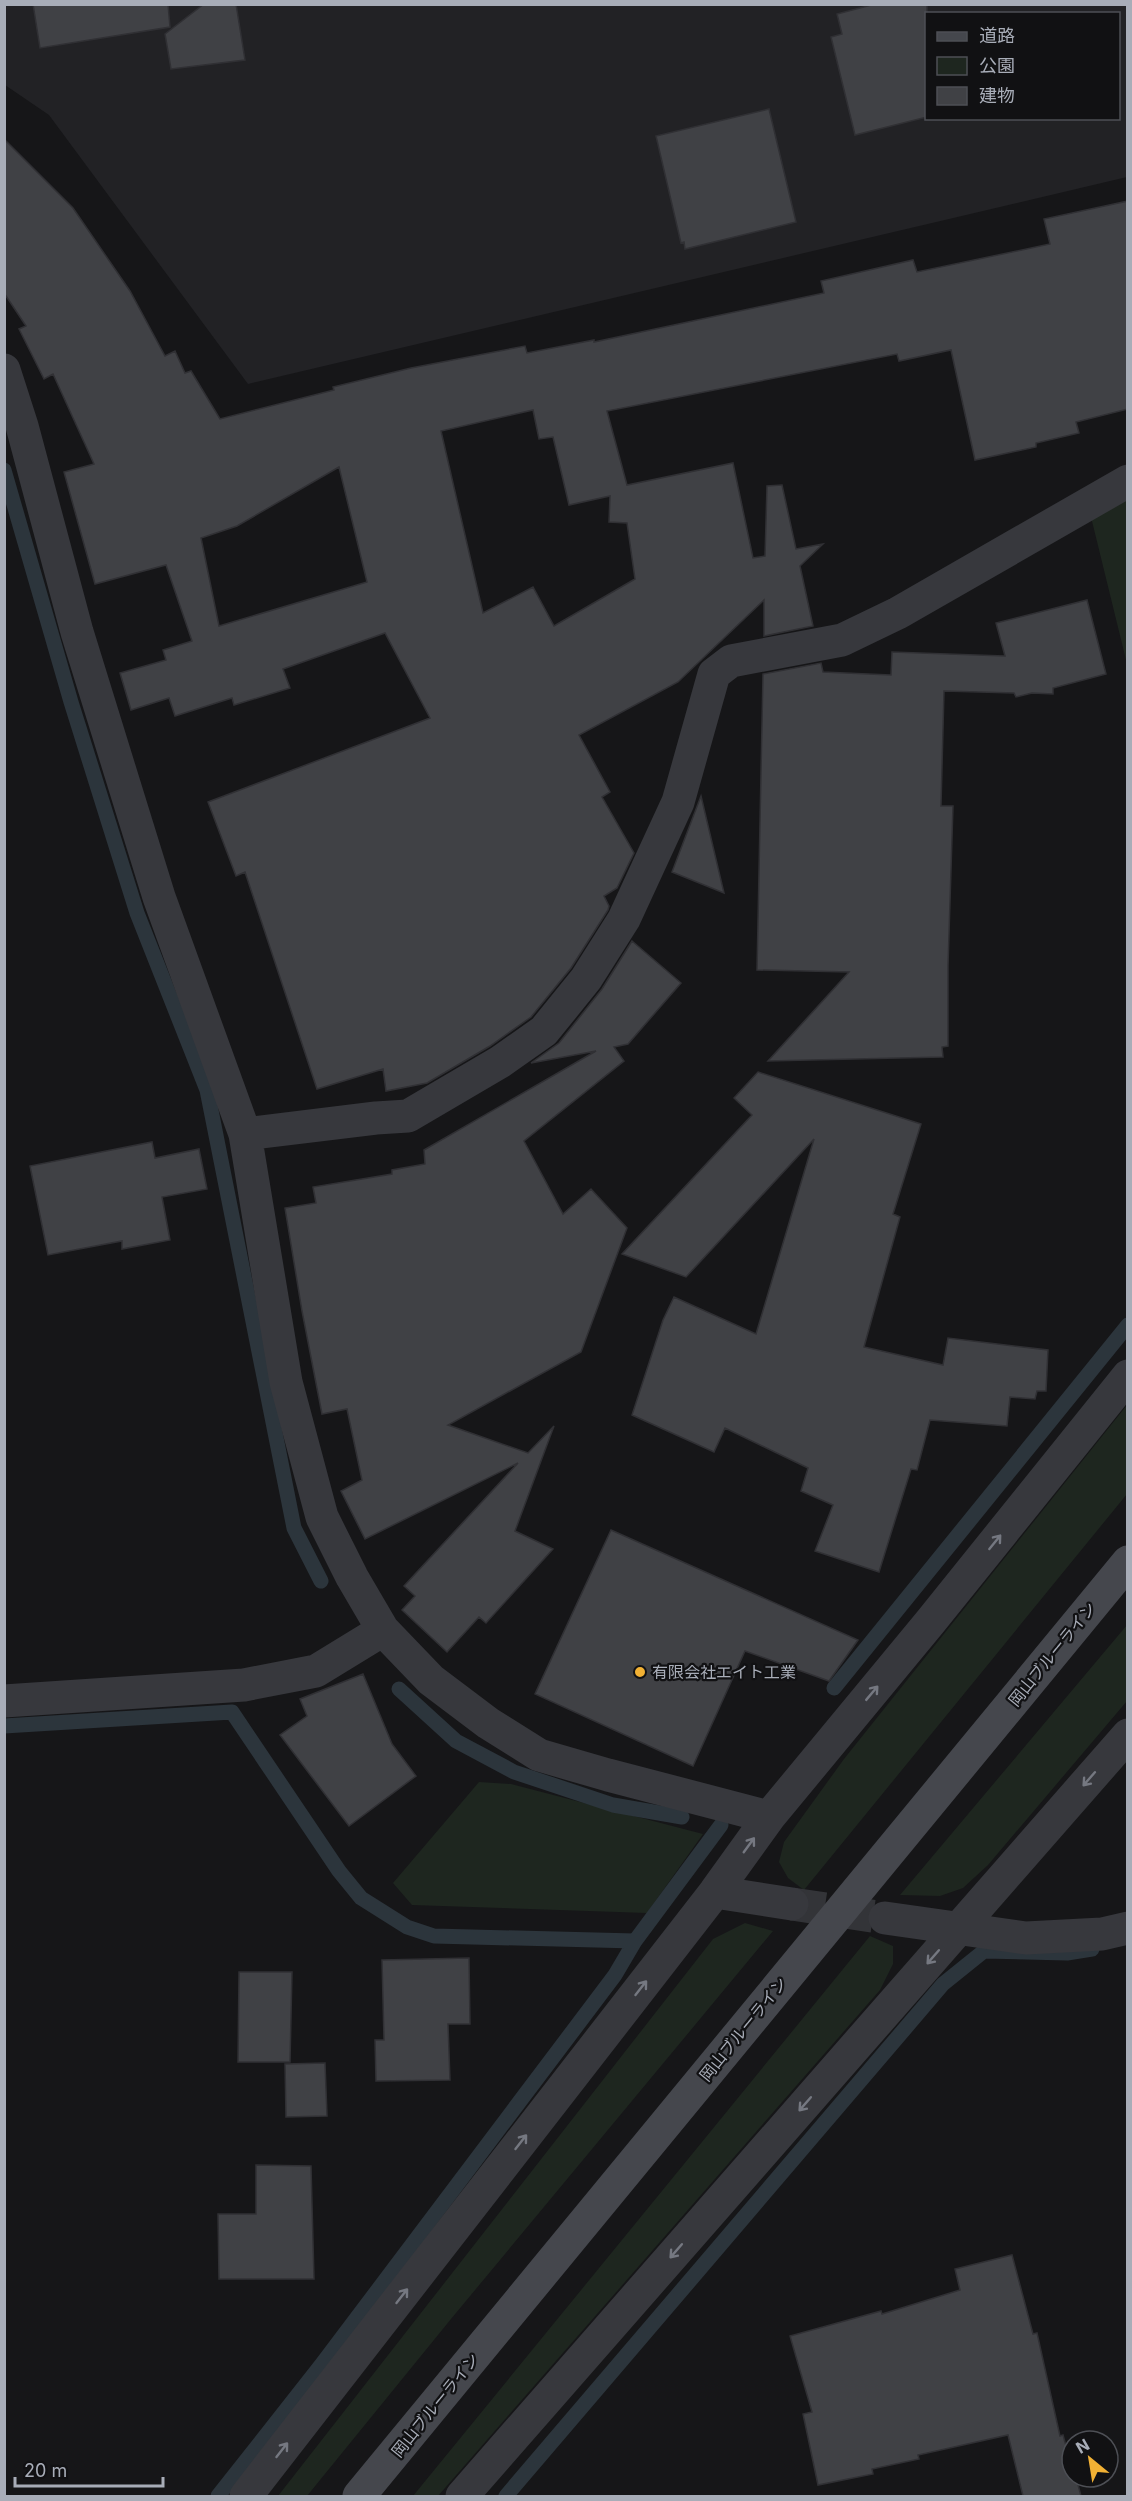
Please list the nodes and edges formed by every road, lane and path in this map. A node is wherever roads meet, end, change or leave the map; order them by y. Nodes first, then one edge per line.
1 (4, 370) edge
2 (1128, 481) edge
3 (245, 1134) junction
4 (1128, 1376) edge
5 (1128, 1562) edge
6 (383, 1630) junction
7 (4, 1701) edge
8 (1128, 1735) edge
9 (770, 1817) junction
10 (715, 1892) junction
11 (792, 1904) tunnel mouth
12 (885, 1918) tunnel mouth
13 (959, 1928) junction
14 (1128, 1928) edge
15 (246, 2496) edge
16 (359, 2496) edge
17 (462, 2496) edge

1 - 3 street
2 - 3 street
3 - 6 street
9 -> 4 street
5 - 16 main road, 岡山ブルーライン
6 - 7 street
6 - 9 street
8 -> 13 street
10 -> 9 street
10 - 11 street
15 -> 10 street
12 - 13 street
13 - 14 street
13 -> 17 street

